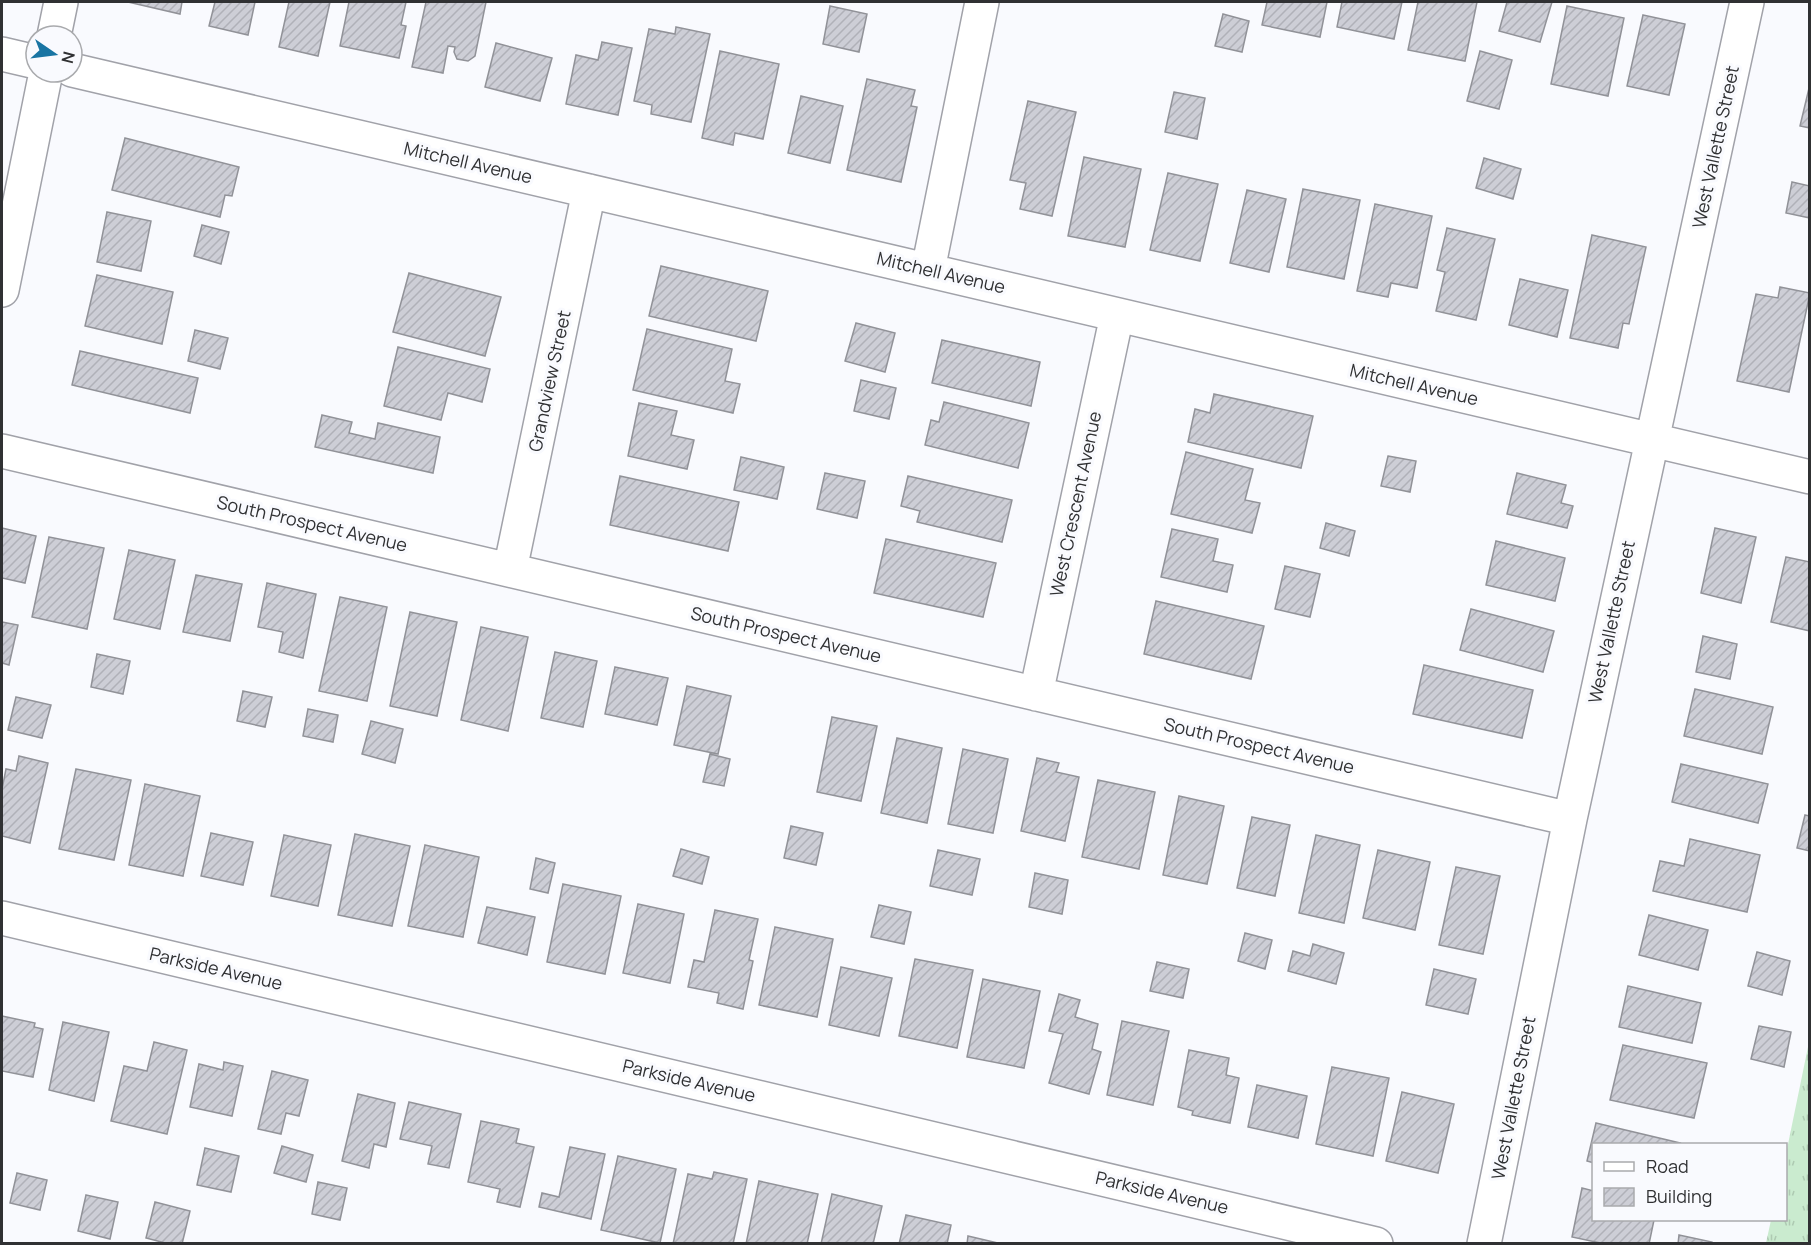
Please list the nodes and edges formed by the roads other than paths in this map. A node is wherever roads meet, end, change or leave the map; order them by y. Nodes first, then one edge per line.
1 (61, 2) edge
2 (982, 2) edge
3 (1747, 2) edge
4 (56, 24) edge
5 (2, 54) edge
6 (24, 59) edge
7 (84, 73) edge
8 (44, 84) edge
9 (589, 191) junction
10 (928, 270) junction
11 (2, 290) edge
12 (1117, 315) junction
13 (1652, 441) junction
14 (2, 451) edge
15 (1809, 477) edge
16 (510, 570) junction
17 (1036, 694) junction
18 (1570, 819) junction
19 (2, 918) edge
20 (1376, 1244) edge
21 (1484, 1244) edge

1 - 4 street
2 - 10 street
3 - 13 street, West Vallette Street
5 - 6 street
7 - 9 street, Mitchell Avenue
8 - 11 street
9 - 10 street, Mitchell Avenue
9 - 16 street, Grandview Street
10 - 12 street, Mitchell Avenue
12 - 13 street, Mitchell Avenue
12 - 17 street, West Crescent Avenue
13 - 15 street, Mitchell Avenue
13 - 18 street, West Vallette Street
14 - 16 street, South Prospect Avenue
16 - 17 street, South Prospect Avenue
17 - 18 street, South Prospect Avenue
18 - 21 street, West Vallette Street
19 - 20 street, Parkside Avenue

